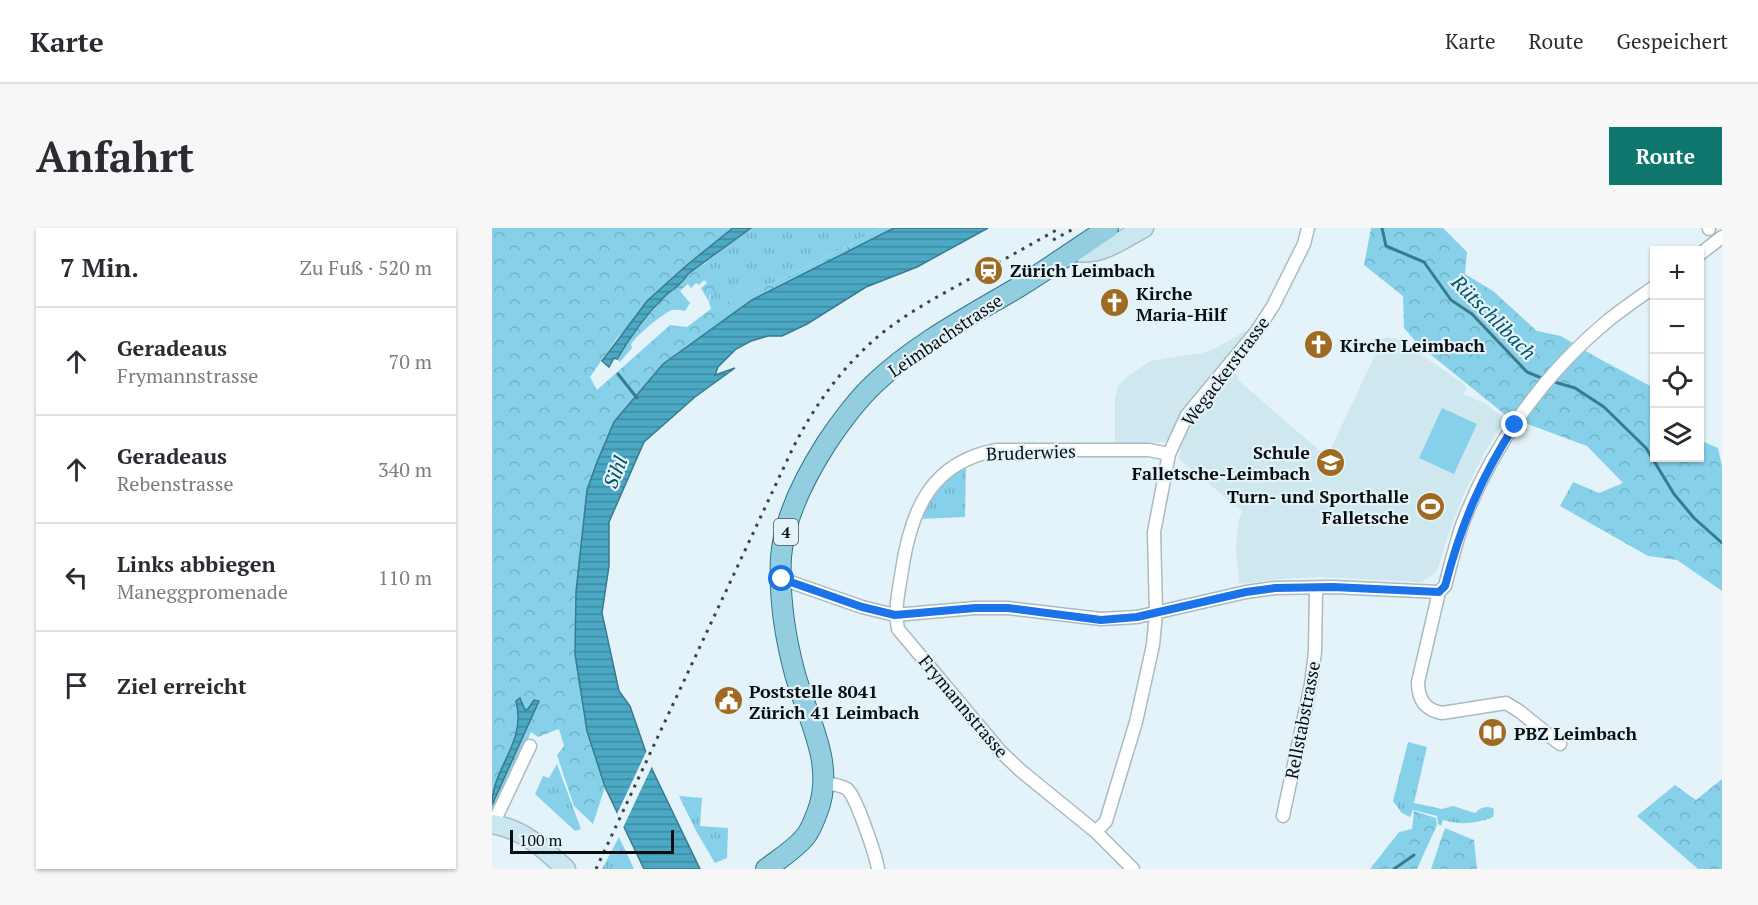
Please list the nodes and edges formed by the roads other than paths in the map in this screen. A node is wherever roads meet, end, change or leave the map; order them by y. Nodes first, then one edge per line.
1 (1108, 228) edge
2 (1144, 228) edge
3 (1308, 228) edge
4 (1721, 241) edge
5 (1073, 252) junction
6 (1704, 252) edge
7 (1650, 290) edge
8 (1169, 454) junction
9 (782, 579) junction
10 (1316, 588) junction
11 (1439, 592) junction
12 (1156, 613) junction
13 (895, 615) junction
14 (1560, 744) dead end
15 (530, 746) dead end
16 (824, 783) junction
17 (1283, 816) dead end
18 (493, 824) edge
19 (1096, 832) junction
20 (566, 869) edge
21 (766, 869) edge
22 (878, 869) edge
23 (1133, 869) edge

1 - 5 main road, 4
2 - 5 main road, Leimbachstrasse
3 - 8 street, Wegackerstrasse
4 - 6 street
5 - 9 main road, Leimbachstrasse / 4
7 - 11 street
8 - 12 street, Wegackerstrasse
8 - 13 street, Bruderwies
9 - 13 street
9 - 16 main road, Leimbachstrasse / 4
10 - 11 street
10 - 12 street
10 - 17 street, Rellstabstrasse
11 - 14 street
12 - 13 street
12 - 19 street, Wegackerstrasse
13 - 19 street, Frymannstrasse
15 - 18 street
16 - 21 main road, Leimbachstrasse / 4
16 - 22 street
18 - 20 main road
19 - 23 street, Frymannstrasse

